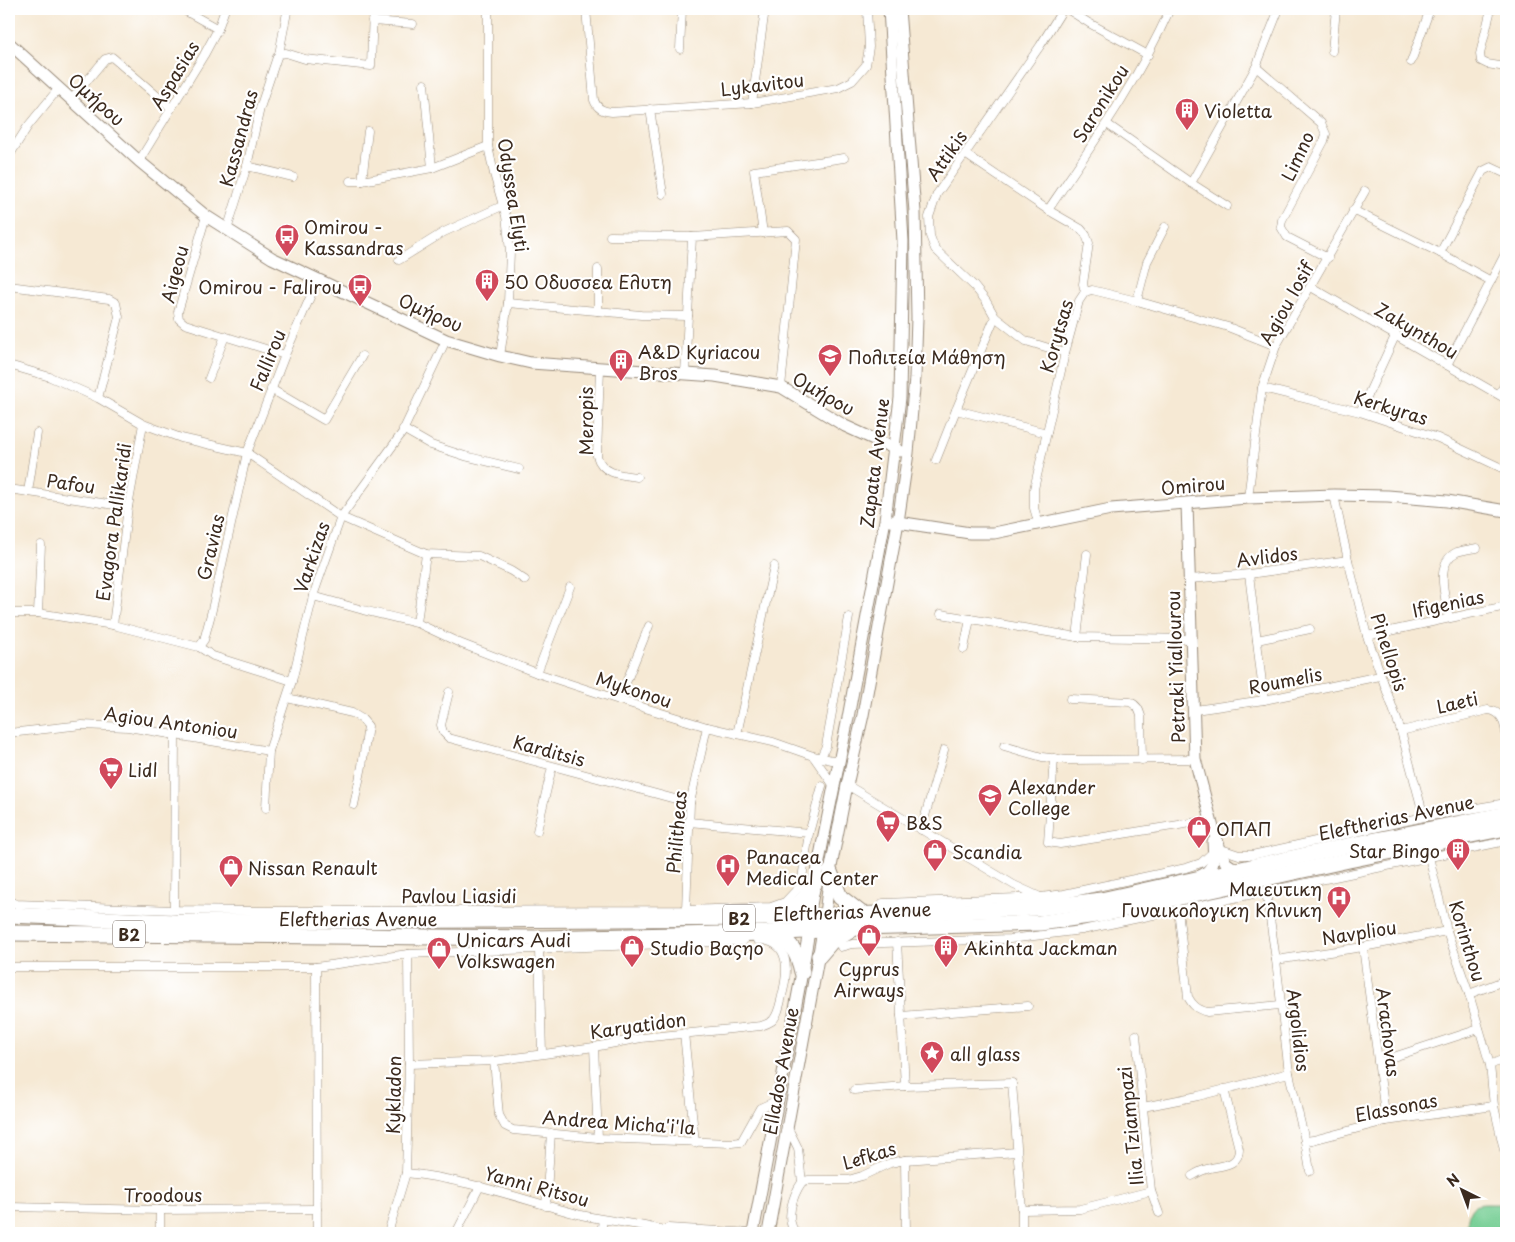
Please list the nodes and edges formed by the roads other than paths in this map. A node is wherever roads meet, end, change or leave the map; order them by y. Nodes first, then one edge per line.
1 (182, 9) edge
2 (225, 9) edge
3 (373, 9) edge
4 (488, 9) edge
5 (586, 9) edge
6 (682, 9) edge
7 (765, 9) edge
8 (867, 9) edge
9 (889, 9) edge
10 (899, 9) edge
11 (1063, 9) edge
12 (1067, 9) edge
13 (1170, 9) edge
14 (1279, 9) edge
15 (1336, 9) edge
16 (1430, 9) edge
17 (1491, 9) edge
18 (287, 12) dead end
19 (372, 21) junction
20 (413, 24) dead end
21 (218, 30) junction
22 (9, 43) edge
23 (680, 49) dead end
24 (1332, 51) dead end
25 (279, 54) junction
26 (1148, 55) junction
27 (1411, 62) dead end
28 (1256, 67) junction
29 (1506, 67) edge
30 (424, 84) dead end
31 (59, 88) junction
32 (72, 99) junction
33 (752, 103) junction
34 (171, 108) junction
35 (650, 109) junction
36 (1107, 124) junction
37 (368, 131) dead end
38 (488, 146) junction
39 (965, 154) junction
40 (9, 156) edge
41 (844, 158) dead end
42 (139, 161) junction
43 (247, 166) junction
44 (432, 168) junction
45 (1506, 174) edge
46 (293, 177) dead end
47 (350, 181) dead end
48 (362, 181) junction
49 (1190, 183) junction
50 (1365, 191) dead end
51 (663, 194) dead end
52 (502, 206) junction
53 (1228, 206) dead end
54 (1048, 210) junction
55 (1353, 210) junction
56 (206, 216) junction
57 (1165, 227) dead end
58 (228, 230) junction
59 (763, 233) junction
60 (610, 236) dead end
61 (692, 237) junction
62 (1506, 252) edge
63 (1440, 253) junction
64 (1328, 258) junction
65 (399, 260) dead end
66 (598, 269) dead end
67 (318, 279) junction
68 (1491, 281) junction
69 (9, 286) edge
70 (1311, 287) junction
71 (1085, 292) junction
72 (1137, 301) junction
73 (508, 303) junction
74 (598, 311) junction
75 (688, 316) junction
76 (995, 317) junction
77 (1396, 334) junction
78 (224, 336) junction
79 (446, 340) junction
80 (1276, 346) junction
81 (1065, 353) junction
82 (285, 355) junction
83 (362, 356) dead end
84 (500, 356) junction
85 (9, 365) edge
86 (1447, 365) junction
87 (600, 368) junction
88 (685, 374) junction
89 (209, 378) dead end
90 (1506, 382) edge
91 (781, 387) junction
92 (1262, 388) junction
93 (271, 390) junction
94 (1498, 394) junction
95 (98, 398) junction
96 (1506, 399) edge
97 (956, 410) junction
98 (1360, 412) junction
99 (143, 424) junction
100 (404, 429) junction
101 (37, 433) dead end
102 (1047, 433) junction
103 (894, 449) junction
104 (247, 453) junction
105 (908, 453) junction
106 (936, 460) dead end
107 (519, 469) dead end
108 (1506, 470) edge
109 (637, 477) dead end
110 (9, 489) edge
111 (28, 492) junction
112 (1334, 495) junction
113 (1248, 498) junction
114 (1187, 504) junction
115 (128, 507) junction
116 (1506, 511) edge
117 (341, 517) junction
118 (885, 520) junction
119 (898, 522) junction
120 (1039, 525) junction
121 (42, 545) dead end
122 (1477, 548) dead end
123 (426, 554) junction
124 (1087, 554) dead end
125 (1348, 560) junction
126 (774, 566) dead end
127 (1249, 574) junction
128 (1190, 579) junction
129 (525, 580) dead end
130 (570, 587) dead end
131 (314, 596) junction
132 (1506, 606) edge
133 (9, 613) edge
134 (38, 613) junction
135 (941, 614) dead end
136 (849, 617) dead end
137 (1449, 618) junction
138 (970, 619) junction
139 (417, 623) junction
140 (114, 624) junction
141 (649, 626) dead end
142 (1310, 629) dead end
143 (1367, 636) junction
144 (1077, 638) junction
145 (1192, 639) junction
146 (1257, 640) junction
147 (199, 647) junction
148 (964, 649) dead end
149 (537, 673) junction
150 (1380, 676) junction
151 (292, 681) junction
152 (449, 692) dead end
153 (287, 698) junction
154 (1070, 699) dead end
155 (619, 700) junction
156 (1264, 700) junction
157 (1195, 710) junction
158 (707, 727) junction
159 (1401, 731) junction
160 (9, 733) edge
161 (1506, 733) edge
162 (737, 734) junction
163 (175, 735) junction
164 (1004, 746) dead end
165 (944, 750) dead end
166 (269, 752) junction
167 (817, 757) junction
168 (1054, 758) junction
169 (1195, 759) junction
170 (839, 760) junction
171 (1142, 760) junction
172 (552, 767) junction
173 (828, 786) junction
174 (847, 786) junction
175 (690, 803) junction
176 (1506, 803) edge
177 (354, 806) dead end
178 (266, 808) dead end
179 (1506, 814) edge
180 (1424, 817) junction
181 (688, 822) junction
182 (1212, 824) junction
183 (1506, 828) edge
184 (921, 830) junction
185 (537, 831) dead end
186 (808, 833) junction
187 (1506, 840) edge
188 (1217, 850) junction
189 (1429, 857) junction
190 (1244, 869) junction
191 (830, 872) junction
192 (816, 880) junction
193 (1189, 881) junction
194 (1266, 891) junction
195 (1041, 897) junction
196 (9, 901) edge
197 (883, 903) dead end
198 (1178, 909) junction
199 (174, 910) junction
200 (686, 910) junction
201 (321, 911) junction
202 (9, 915) edge
203 (364, 915) junction
204 (309, 921) junction
205 (860, 921) junction
206 (816, 923) junction
207 (766, 930) junction
208 (1446, 931) junction
209 (9, 933) edge
210 (974, 933) junction
211 (897, 942) junction
212 (841, 947) dead end
213 (1363, 947) junction
214 (539, 950) junction
215 (408, 954) junction
216 (819, 956) junction
217 (1276, 960) junction
218 (316, 967) junction
219 (9, 968) edge
220 (802, 972) junction
221 (1506, 980) edge
222 (1470, 994) junction
223 (1280, 1005) junction
224 (1028, 1006) dead end
225 (901, 1016) junction
226 (1479, 1029) junction
227 (684, 1033) junction
228 (1136, 1035) dead end
229 (594, 1047) junction
230 (542, 1053) junction
231 (1506, 1058) edge
232 (494, 1061) junction
233 (1378, 1062) junction
234 (408, 1064) junction
235 (1490, 1065) junction
236 (1289, 1073) junction
237 (905, 1086) junction
238 (1224, 1089) junction
239 (854, 1090) dead end
240 (778, 1100) junction
241 (1494, 1106) junction
242 (1143, 1107) junction
243 (1386, 1122) junction
244 (788, 1126) junction
245 (551, 1133) junction
246 (598, 1138) junction
247 (1305, 1141) junction
248 (695, 1143) junction
249 (1504, 1150) dead end
250 (1017, 1152) junction
251 (905, 1160) junction
252 (1310, 1171) dead end
253 (406, 1173) junction
254 (1192, 1176) dead end
255 (802, 1182) junction
256 (480, 1186) junction
257 (1151, 1191) junction
258 (546, 1206) junction
259 (9, 1207) edge
260 (317, 1209) junction
261 (160, 1210) junction
262 (1022, 1210) junction
263 (1159, 1213) dead end
264 (603, 1220) junction
265 (659, 1228) junction
266 (160, 1233) edge
267 (317, 1233) edge
268 (388, 1233) edge
269 (456, 1233) edge
270 (601, 1233) edge
271 (675, 1233) edge
272 (753, 1233) edge
273 (768, 1233) edge
274 (796, 1233) edge
275 (906, 1233) edge
276 (1022, 1233) edge

1 - 21 street, Aspasias
2 - 21 street, Aspasias
3 - 19 street
4 - 38 street, Odyssea Elyti
5 - 35 street, Lykavitou
6 - 23 street
7 - 33 street
8 - 33 street, Lykavitou
9 - 103 main road, Zapata Avenue
10 - 105 main road, Zapata Avenue
11 - 39 street, Attikis
12 - 26 street
13 - 26 street, Saronikou
14 - 28 street
15 - 24 street
16 - 27 street
17 - 29 street
18 - 25 street, Kassandras
19 - 20 street
19 - 25 street
21 - 34 street, Aspasias
22 - 31 main road, Ομήρου
25 - 43 street, Kassandras
26 - 36 street, Saronikou
28 - 49 street
28 - 64 street, Limno
30 - 44 street
31 - 32 main road, Ομήρου
31 - 40 street
32 - 34 street
32 - 42 main road, Ομήρου
33 - 35 street, Lykavitou
34 - 42 street, Aspasias
35 - 51 street
36 - 49 street
36 - 54 street, Saronikou
37 - 48 street
38 - 44 street
38 - 52 street, Odyssea Elyti
39 - 54 street
39 - 76 street, Attikis
41 - 59 street
42 - 56 main road, Ομήρου
43 - 46 street
43 - 58 street, Kassandras
44 - 48 street
45 - 63 street
47 - 48 street
49 - 53 street
50 - 55 street, Agiou Iosif
52 - 65 street
52 - 73 street, Odyssea Elyti
54 - 71 street
55 - 63 street
55 - 64 street, Agiou Iosif
56 - 58 main road, Ομήρου
56 - 78 street, Aigeou
57 - 72 street
58 - 67 main road, Ομήρου
59 - 61 street
59 - 91 street
60 - 61 street
61 - 75 street
62 - 68 street
63 - 68 street
64 - 70 street, Agiou Iosif
66 - 74 street
67 - 79 main road, Ομήρου
67 - 82 street, Fallirou
68 - 86 street
69 - 95 street
70 - 77 street, Zakynthou
70 - 80 street, Agiou Iosif
71 - 72 street, Korytsas
71 - 81 street, Korytsas
72 - 80 street, Korytsas
73 - 74 street
73 - 84 street, Odyssea Elyti
74 - 75 street
75 - 88 street
76 - 81 street, Attikis
76 - 97 street
77 - 86 street, Zakynthou
77 - 98 street
78 - 82 street, Aigeou
78 - 89 street
79 - 84 main road, Ομήρου
79 - 100 street, Varkizas
80 - 92 street, Agiou Iosif
81 - 102 street, Korytsas
82 - 93 street, Fallirou
83 - 93 street
84 - 87 main road, Ομήρου
85 - 95 street
86 - 94 street, Zakynthou
87 - 88 main road, Ομήρου
87 - 109 street, Meropis
88 - 91 main road, Ομήρου
90 - 94 street
91 - 103 main road, Ομήρου
92 - 98 street, Kerkyras
92 - 113 street, Agiou Iosif
93 - 104 street, Fallirou
94 - 96 street, Zakynthou
95 - 99 street
97 - 102 street
97 - 106 street
98 - 108 street, Kerkyras
99 - 104 street
99 - 115 street, Evagora Pallikaridi
100 - 107 street
100 - 117 street, Varkizas
101 - 111 street
102 - 120 street, Korytsas
103 - 105 main road, Ομήρου
103 - 118 main road, Zapata Avenue
104 - 117 street
104 - 147 street, Gravias
105 - 119 main road, Zapata Avenue
110 - 111 street, Pafou
111 - 115 street, Pafou
112 - 113 main road, Omirou
112 - 116 main road, Omirou
112 - 125 street, Pinellopis
113 - 114 main road, Omirou
114 - 120 main road, Omirou
114 - 128 main road, Petraki Yiallourou
115 - 140 street, Evagora Pallikaridi
117 - 123 street
117 - 131 street, Varkizas
118 - 119 main road, Omirou
118 - 170 main road, Zapata Avenue
119 - 120 main road, Omirou
119 - 174 main road, Zapata Avenue
121 - 134 street
122 - 137 street
123 - 129 street
123 - 139 street
124 - 144 street
125 - 127 street, Avlidos
125 - 143 street, Pinellopis
126 - 162 street
127 - 128 street, Avlidos
127 - 146 street
128 - 145 main road, Petraki Yiallourou
130 - 149 street
131 - 139 street, Mykonou
131 - 151 street, Varkizas
132 - 137 street, Ifigenias
133 - 134 street
134 - 140 street
135 - 138 street
136 - 167 street
137 - 143 street, Ifigenias
138 - 144 street
138 - 148 street
139 - 149 street, Mykonou
140 - 147 street
141 - 155 street
142 - 146 street
143 - 150 street, Pinellopis
144 - 145 street
145 - 157 main road, Petraki Yiallourou
146 - 156 street
147 - 151 street
149 - 155 street, Mykonou
150 - 156 street, Roumelis
150 - 159 street, Pinellopis
151 - 153 street, Varkizas
152 - 172 street, Karditsis
153 - 166 street, Varkizas
153 - 177 street
154 - 171 street
155 - 158 street, Mykonou
156 - 157 street, Roumelis
157 - 169 main road, Petraki Yiallourou
158 - 162 street, Mykonou
158 - 175 street, Philitheas
159 - 161 street, Laeti
159 - 180 street, Pinellopis
160 - 163 street, Agiou Antoniou
162 - 167 street, Mykonou
163 - 166 street, Agiou Antoniou
163 - 199 street
164 - 168 street
165 - 184 street
166 - 178 street, Varkizas
167 - 170 street, Mykonou
167 - 173 street
168 - 171 street
168 - 182 street
169 - 171 street
169 - 182 main road, Petraki Yiallourou
170 - 173 main road, Zapata Avenue
172 - 175 street, Karditsis
172 - 185 street
173 - 186 street, Pavlou Liasidi
173 - 192 main road, Zapata Avenue
174 - 184 street
174 - 191 main road, Zapata Avenue
175 - 181 street, Philitheas
176 - 180 street
179 - 190 highway, Eleftherias Avenue / B2
180 - 188 street
181 - 186 street
181 - 200 street, Philitheas
182 - 188 main road, Petraki Yiallourou
183 - 210 highway, Eleftherias Avenue / B2
184 - 195 street
186 - 200 street, Pavlou Liasidi
187 - 189 street
188 - 190 main road
188 - 193 main road, Petraki Yiallourou
188 - 195 street
189 - 194 street
189 - 208 street, Korinthou
190 - 193 highway, Eleftherias Avenue / B2
191 - 205 highway
191 - 206 main road, Zapata Avenue
192 - 206 main road, Zapata Avenue
192 - 207 highway
193 - 205 highway, Eleftherias Avenue / B2
194 - 198 street
194 - 217 street, Argolidios
195 - 197 street
196 - 199 street, Pavlou Liasidi
198 - 210 street
198 - 223 street
199 - 201 street, Pavlou Liasidi
200 - 203 street, Pavlou Liasidi
201 - 203 street, Pavlou Liasidi
201 - 204 street
202 - 204 highway, Eleftherias Avenue / B2
203 - 204 highway, Eleftherias Avenue / B2
203 - 207 highway, Eleftherias Avenue / B2
205 - 206 highway, Eleftherias Avenue / B2
205 - 210 highway, Eleftherias Avenue / B2
205 - 216 highway
206 - 207 highway, Eleftherias Avenue / B2
206 - 216 main road, Ellados Avenue
206 - 220 main road, Ellados Avenue
207 - 209 highway, Eleftherias Avenue / B2
207 - 214 street
207 - 220 highway
207 - 227 street, Karyatidon
208 - 213 street, Navpliou
208 - 222 street, Korinthou
210 - 211 street
211 - 212 street
211 - 225 street
213 - 217 street, Navpliou
213 - 233 street, Arachovas
214 - 215 street
214 - 230 street
215 - 218 street
215 - 234 street, Kykladon
216 - 244 main road, Ellados Avenue
217 - 223 street, Argolidios
218 - 219 street
218 - 260 street
220 - 240 main road, Ellados Avenue
221 - 222 street
222 - 226 street, Korinthou
223 - 236 street, Argolidios
224 - 225 street
225 - 237 street
226 - 233 street
226 - 235 street, Korinthou
227 - 229 street, Karyatidon
227 - 248 street
228 - 242 street, Ilia Tziampazi
229 - 230 street, Karyatidon
229 - 246 street
230 - 232 street, Karyatidon
231 - 235 street
232 - 234 street, Karyatidon
232 - 245 street, Andrea Micha'i'la
233 - 243 street, Arachovas
234 - 253 street, Kykladon
235 - 241 street, Korinthou
236 - 238 street
236 - 247 street, Argolidios
237 - 239 street
237 - 250 street
238 - 242 street
238 - 254 street
240 - 248 street, Andrea Micha'i'la
240 - 272 main road, Ellados Avenue
241 - 243 street, Elassonas
241 - 249 street, Korinthou
242 - 257 street, Ilia Tziampazi
243 - 247 street, Elassonas
244 - 255 street
244 - 273 main road, Ellados Avenue
245 - 246 street, Andrea Micha'i'la
245 - 258 street
246 - 248 street, Andrea Micha'i'la
247 - 252 street, Argolidios
250 - 251 street, Lefkas
250 - 262 street
251 - 255 street, Lefkas
251 - 275 street
253 - 256 street, Yanni Ritsou
253 - 268 street, Kykladon
255 - 274 street
256 - 258 street, Yanni Ritsou
256 - 269 street
257 - 262 street
257 - 263 street, Ilia Tziampazi
258 - 264 street, Yanni Ritsou
259 - 261 street, Troodous
260 - 261 street, Troodous
260 - 267 street
261 - 266 street
262 - 276 street
264 - 265 street, Yanni Ritsou
264 - 270 street
265 - 271 street, Yanni Ritsou
265 - 272 street, Yanni Ritsou

